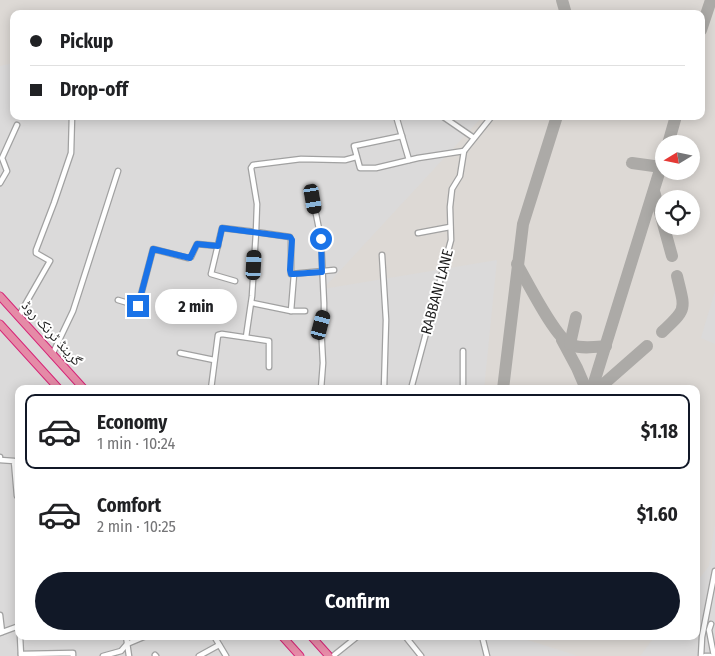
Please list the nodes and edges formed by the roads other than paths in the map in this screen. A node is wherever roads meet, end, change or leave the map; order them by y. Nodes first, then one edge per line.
1 (72, 120) edge
2 (397, 120) edge
3 (448, 120) edge
4 (489, 120) edge
5 (17, 125) dead end
6 (402, 136) junction
7 (474, 138) junction
8 (464, 151) junction
9 (356, 157) junction
10 (409, 160) junction
11 (118, 171) dead end
12 (0, 184) edge
13 (313, 199) dead end
14 (450, 227) junction
15 (256, 232) junction
16 (418, 234) dead end
17 (218, 246) junction
18 (382, 255) dead end
19 (334, 270) dead end
20 (322, 272) junction
21 (294, 274) junction
22 (235, 281) dead end
23 (0, 296) edge
24 (118, 300) dead end
25 (252, 303) junction
26 (291, 311) junction
27 (306, 311) dead end
28 (18, 317) junction
29 (0, 324) edge
30 (246, 337) junction
31 (464, 350) dead end
32 (180, 352) dead end
33 (52, 355) junction
34 (214, 360) junction
35 (268, 367) dead end
36 (55, 385) edge
37 (80, 385) edge
38 (211, 385) edge
39 (321, 385) edge
40 (384, 385) edge
41 (412, 385) edge
42 (463, 385) edge
43 (0, 457) edge
44 (15, 473) edge
45 (715, 571) edge
46 (0, 615) edge
47 (713, 624) edge
48 (704, 626) junction
49 (15, 627) edge
50 (1, 632) edge
51 (20, 640) edge
52 (126, 640) edge
53 (136, 640) edge
54 (216, 640) edge
55 (286, 640) edge
56 (315, 640) edge
57 (352, 640) edge
58 (408, 640) edge
59 (483, 640) edge
60 (127, 644) junction
61 (219, 645) junction
62 (21, 655) edge
63 (73, 656) edge
64 (103, 656) edge
65 (129, 656) edge
66 (199, 656) edge
67 (226, 656) edge
68 (300, 656) edge
69 (329, 656) edge
70 (333, 656) edge
71 (421, 656) edge
72 (487, 656) edge
73 (703, 656) edge
74 (712, 656) edge

1 - 28 street
2 - 6 street
3 - 7 street
4 - 7 street, RABBANI LANE
5 - 12 street
6 - 9 street
6 - 10 street
7 - 8 street, RABBANI LANE
8 - 10 street
8 - 14 street, RABBANI LANE
9 - 10 street
9 - 15 street
11 - 33 street
13 - 20 street
14 - 16 street
14 - 41 street, RABBANI LANE
15 - 17 street
15 - 21 street
15 - 25 street
17 - 22 street
17 - 24 street
18 - 40 street
19 - 20 street
20 - 21 street
20 - 39 street
21 - 26 street
23 - 28 highway, گرینڈ ٹرنک روڈ
25 - 26 street
25 - 30 street
26 - 27 street
28 - 33 highway, گرینڈ ٹرنک روڈ
29 - 36 highway
30 - 34 street
30 - 35 street
31 - 42 street
32 - 34 street
33 - 37 highway, گرینڈ ٹرنک روڈ
34 - 38 street
43 - 44 street
45 - 48 street
46 - 50 street
47 - 48 street
47 - 74 street
48 - 73 street
49 - 50 street
51 - 62 street
52 - 60 street
53 - 60 street
54 - 61 street
55 - 68 highway
56 - 69 highway
57 - 70 street
58 - 71 street
59 - 72 street
60 - 64 street
60 - 65 street
61 - 66 street
61 - 67 street
62 - 63 street
73 - 74 street

